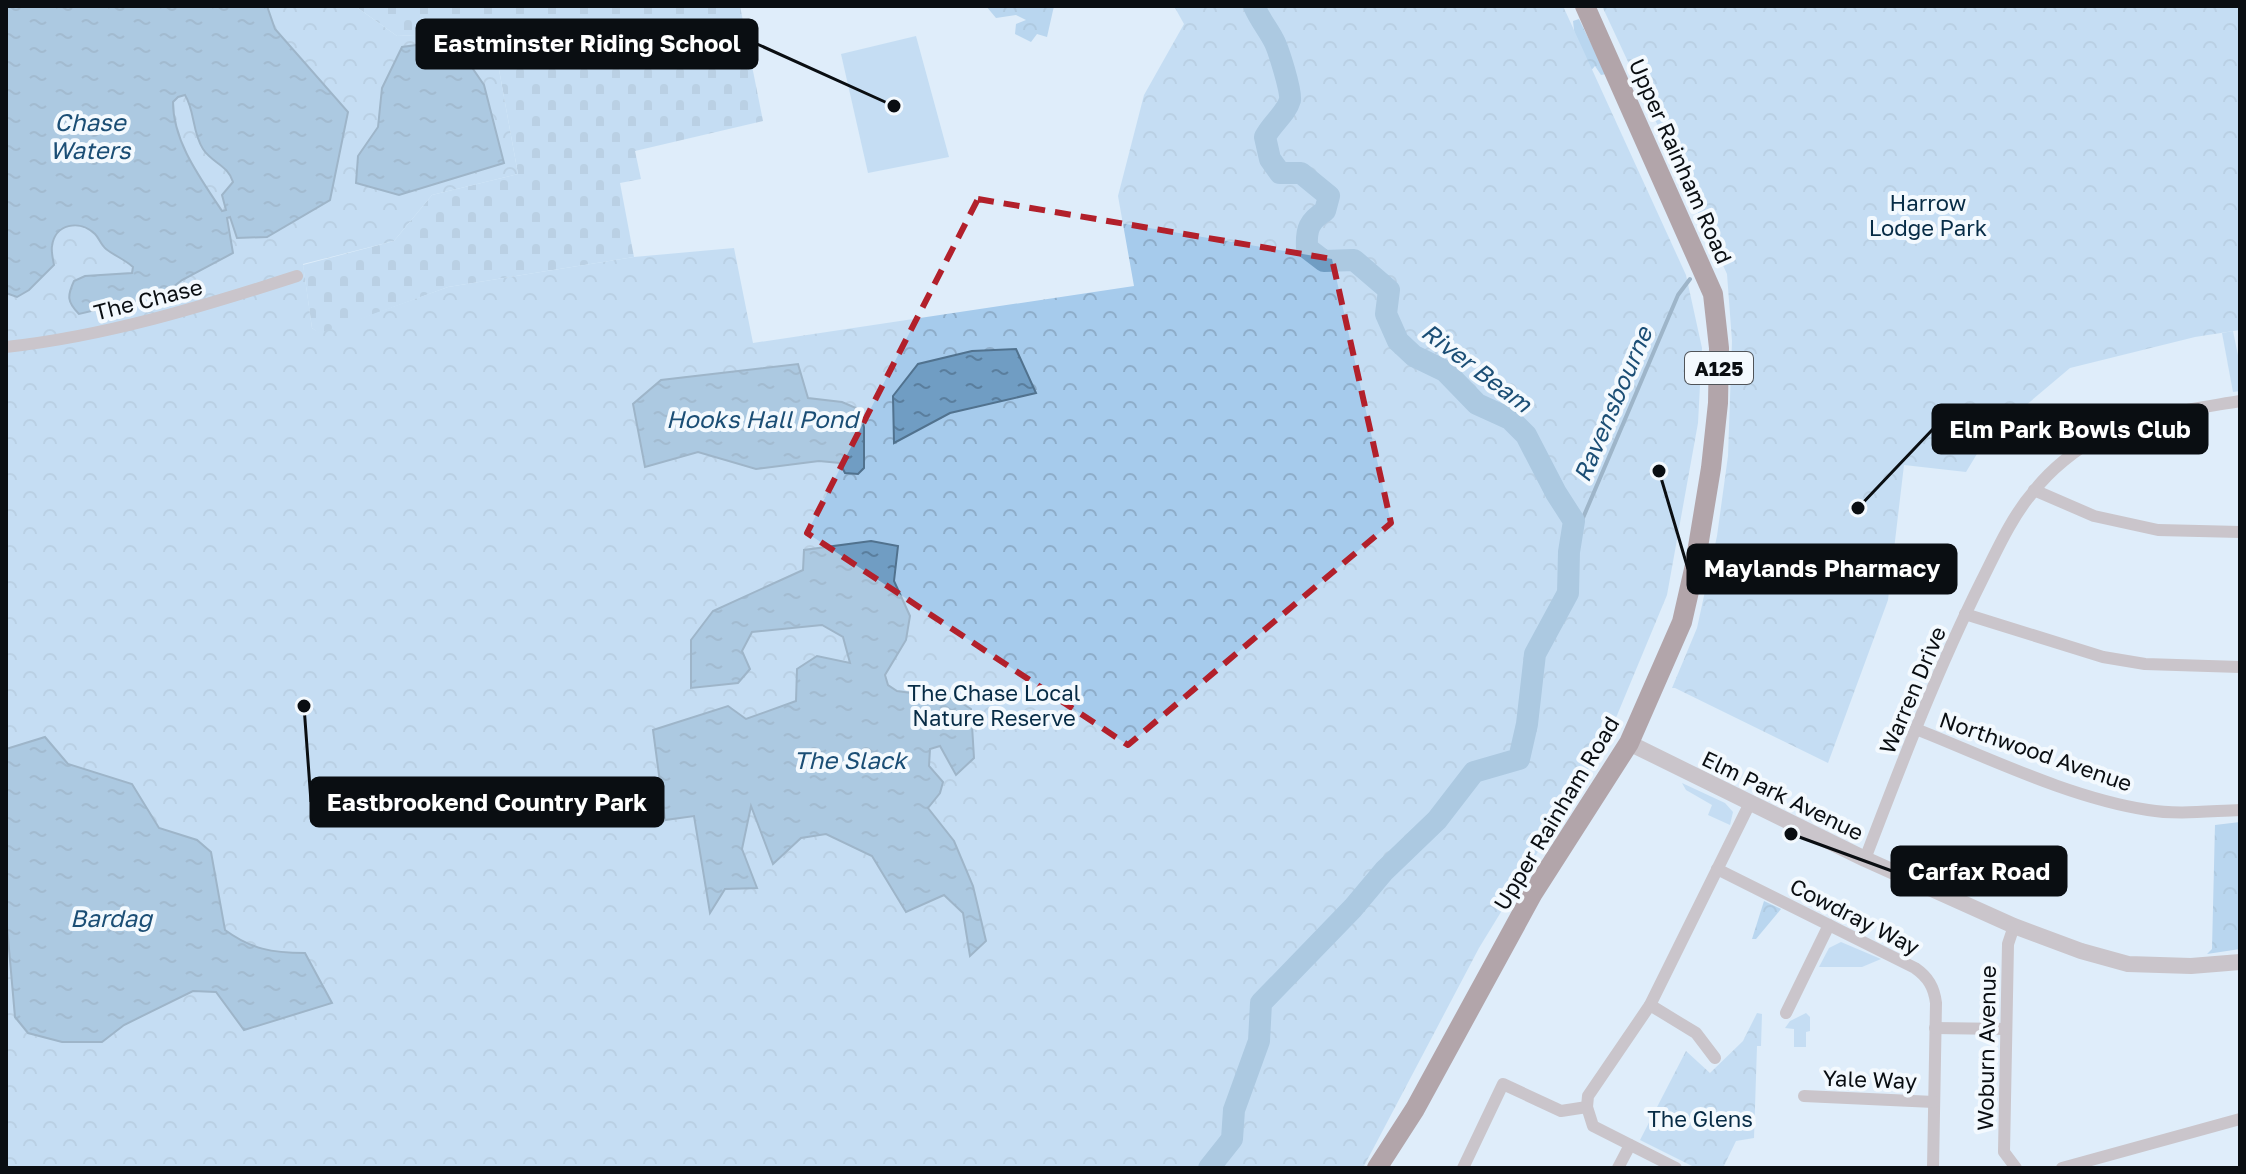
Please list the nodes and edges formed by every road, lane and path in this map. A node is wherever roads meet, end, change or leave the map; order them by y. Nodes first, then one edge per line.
1 (1585, 6) edge
2 (297, 276) dead end
3 (6, 347) edge
4 (2240, 401) edge
5 (2034, 490) junction
6 (2240, 532) edge
7 (1965, 614) junction
8 (2240, 667) edge
9 (1916, 729) junction
10 (1629, 743) junction
11 (1750, 803) junction
12 (2240, 810) edge
13 (1865, 859) junction
14 (1717, 869) junction
15 (1829, 925) junction
16 (2014, 926) junction
17 (2240, 962) edge
18 (1650, 1005) junction
19 (1786, 1013) dead end
20 (1935, 1028) junction
21 (2006, 1029) junction
22 (1715, 1058) dead end
23 (1804, 1096) dead end
24 (1934, 1102) junction
25 (1587, 1107) junction
26 (2240, 1119) edge
27 (1630, 1145) junction
28 (1377, 1168) edge
29 (1463, 1168) edge
30 (1618, 1168) edge
31 (1676, 1168) edge
32 (1933, 1168) edge
33 (2016, 1168) edge
34 (2062, 1168) edge

1 - 10 main road, Upper Rainham Road / A125
2 - 3 street, The Chase
4 - 5 street, Warren Drive
5 - 6 street
5 - 7 street, Warren Drive
7 - 8 street
7 - 9 street, Warren Drive
9 - 12 street, Northwood Avenue
9 - 13 street, Warren Drive
10 - 11 street, Elm Park Avenue
10 - 28 main road, Upper Rainham Road / A125
11 - 13 street, Elm Park Avenue
11 - 14 street
13 - 16 street, Elm Park Avenue
14 - 15 street, Cowdray Way
14 - 18 street
15 - 19 street
15 - 20 street, Cowdray Way
16 - 17 street, Elm Park Avenue
16 - 21 street, Woburn Avenue
18 - 22 street
18 - 25 street
20 - 21 street
20 - 24 street, Cowdray Way
21 - 33 street, Woburn Avenue
23 - 24 street, Yale Way
24 - 32 street, Cowdray Way
25 - 27 street
25 - 29 street
26 - 34 street
27 - 30 street
27 - 31 street

